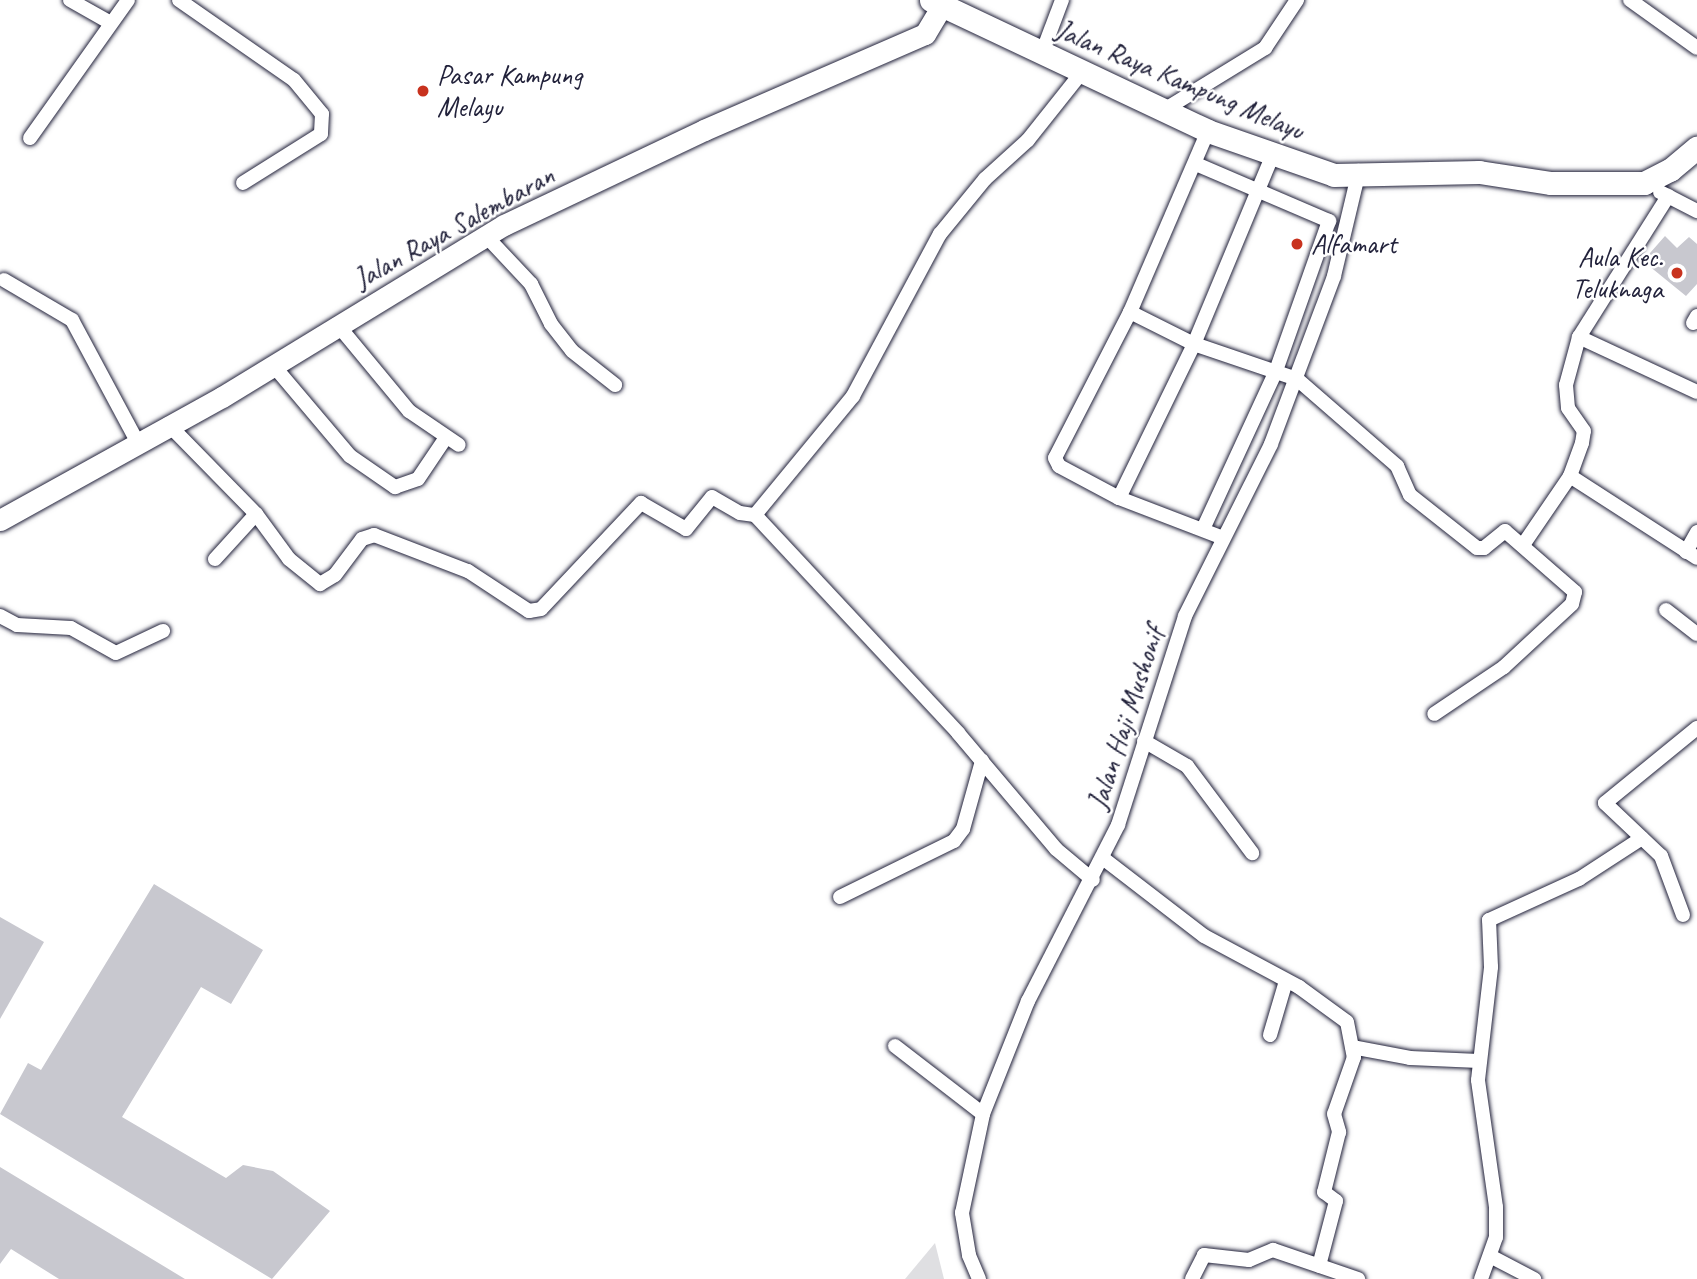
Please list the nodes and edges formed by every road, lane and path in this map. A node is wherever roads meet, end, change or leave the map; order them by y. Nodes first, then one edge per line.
1 (70, 0) edge
2 (128, 0) edge
3 (179, 0) edge
4 (1062, 0) edge
5 (1297, 0) edge
6 (1630, 0) edge
7 (939, 2) edge
8 (109, 22) junction
9 (1697, 48) edge
10 (1042, 53) junction
11 (1082, 72) junction
12 (1164, 110) junction
13 (1208, 131) junction
14 (30, 138) dead end
15 (1697, 146) edge
16 (1273, 155) junction
17 (1196, 164) junction
18 (1359, 172) junction
19 (243, 183) dead end
20 (1644, 183) junction
21 (1261, 190) junction
22 (1668, 196) junction
23 (1697, 211) edge
24 (486, 236) junction
25 (4, 280) dead end
26 (1130, 312) junction
27 (337, 324) junction
28 (1579, 337) junction
29 (1194, 344) junction
30 (273, 365) junction
31 (1276, 371) junction
32 (1297, 379) junction
33 (615, 385) dead end
34 (1697, 392) edge
35 (168, 424) junction
36 (137, 441) junction
37 (1570, 476) junction
38 (1119, 498) junction
39 (256, 514) junction
40 (755, 515) junction
41 (0, 520) edge
42 (1203, 529) junction
43 (1697, 532) edge
44 (1223, 538) junction
45 (1523, 545) junction
46 (1691, 555) edge
47 (215, 559) dead end
48 (1666, 610) dead end
49 (0, 616) edge
50 (163, 631) dead end
51 (1697, 634) edge
52 (1434, 714) dead end
53 (1697, 728) edge
54 (1144, 741) junction
55 (982, 761) junction
56 (1642, 838) junction
57 (1252, 853) dead end
58 (1104, 859) junction
59 (1093, 880) junction
60 (840, 898) dead end
61 (1683, 915) dead end
62 (1286, 981) junction
63 (1270, 1035) dead end
64 (895, 1046) dead end
65 (1352, 1047) junction
66 (1479, 1061) junction
67 (983, 1114) junction
68 (1490, 1256) junction
69 (1319, 1266) junction
70 (979, 1279) edge
71 (1192, 1279) edge
72 (1358, 1279) edge
73 (1481, 1279) edge
74 (1534, 1279) edge

1 - 8 street
2 - 8 street
3 - 19 street
4 - 10 street
5 - 12 street
6 - 9 street
7 - 10 main road, Jalan Raya Kampung Melayu
7 - 24 main road, Jalan Raya Salembaran
8 - 14 street
10 - 11 main road, Jalan Raya Kampung Melayu
11 - 12 main road, Jalan Raya Kampung Melayu
11 - 40 street
12 - 13 main road, Jalan Raya Kampung Melayu
13 - 16 main road, Jalan Raya Kampung Melayu
13 - 17 street
15 - 20 main road, Jalan Raya Kampung Melayu
16 - 18 main road, Jalan Raya Kampung Melayu
16 - 21 street
17 - 21 street
17 - 26 street
18 - 20 main road, Jalan Raya Kampung Melayu
18 - 32 street, Jalan Haji Mushonif
20 - 22 street
21 - 29 street
21 - 31 street
22 - 23 street
22 - 28 street
24 - 27 main road, Jalan Raya Salembaran
24 - 33 street
25 - 36 street
26 - 29 street
26 - 38 street
27 - 30 main road, Jalan Raya Salembaran
27 - 30 street
28 - 34 street
28 - 37 street
29 - 31 street
29 - 38 street
30 - 35 main road, Jalan Raya Salembaran
31 - 32 street
31 - 42 street
32 - 44 street, Jalan Haji Mushonif
32 - 45 street
35 - 36 main road, Jalan Raya Salembaran
35 - 39 street
36 - 41 main road, Jalan Raya Salembaran
37 - 45 street
37 - 46 street
38 - 42 street
39 - 40 street
39 - 47 street
40 - 55 street
42 - 44 street
43 - 46 street
44 - 54 street, Jalan Haji Mushonif
45 - 52 street
48 - 51 street
49 - 50 street
53 - 56 street
54 - 57 street
54 - 58 street, Jalan Haji Mushonif
55 - 59 street
55 - 60 street
56 - 61 street
56 - 66 street
58 - 59 street, Jalan Haji Mushonif
58 - 62 street
59 - 67 street, Jalan Haji Mushonif
62 - 63 street
62 - 65 street
64 - 67 street
65 - 66 street
65 - 69 street
66 - 68 street
67 - 70 street, Jalan Haji Mushonif
68 - 73 street
68 - 74 street
69 - 71 street
69 - 72 street

